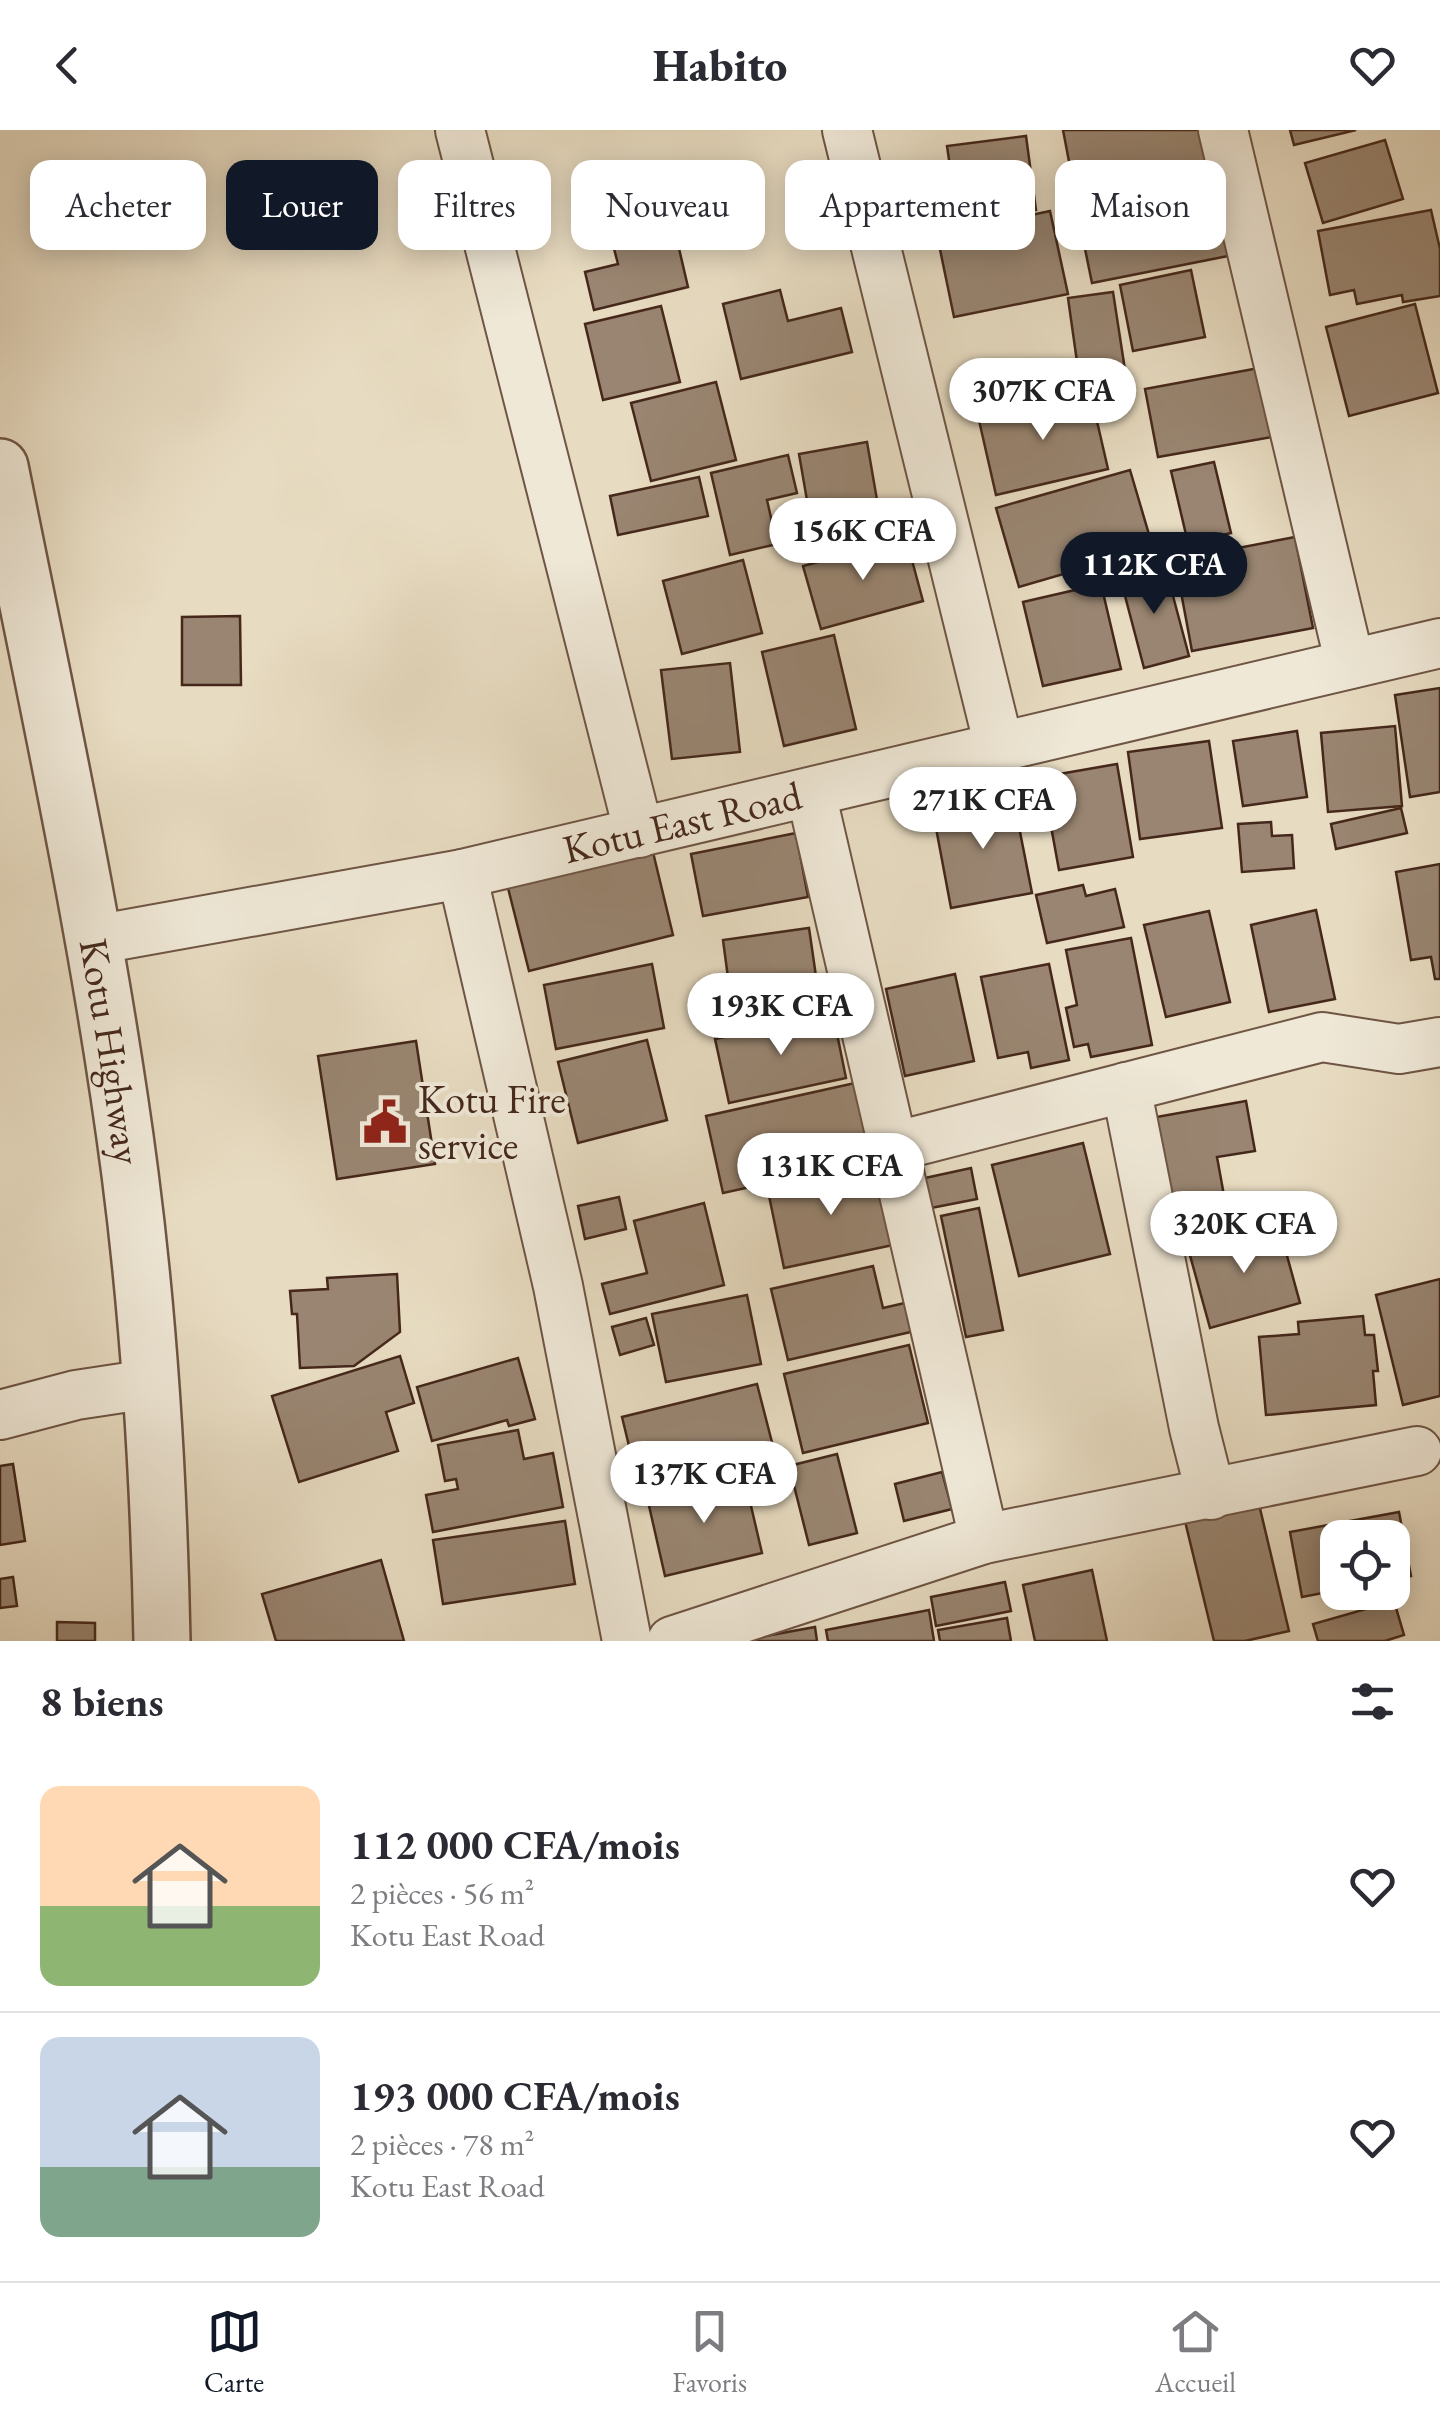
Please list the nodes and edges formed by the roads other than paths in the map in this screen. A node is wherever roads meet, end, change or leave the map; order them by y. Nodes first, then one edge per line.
1 (460, 130) edge
2 (846, 130) edge
3 (1223, 130) edge
4 (0, 468) edge
5 (1440, 643) edge
6 (1350, 664) junction
7 (1000, 746) junction
8 (812, 792) junction
9 (640, 833) junction
10 (462, 874) junction
11 (94, 940) junction
12 (1440, 1042) edge
13 (1126, 1087) junction
14 (892, 1146) junction
15 (149, 1384) junction
16 (0, 1415) edge
17 (1417, 1451) dead end
18 (1211, 1495) junction
19 (984, 1540) junction
20 (162, 1641) edge
21 (627, 1641) edge
22 (672, 1641) edge

1 - 9 street
2 - 7 street
3 - 6 street
4 - 11 street, Kotu Highway
5 - 6 street, Kotu East Road
6 - 7 street, Kotu East Road
7 - 8 street, Kotu East Road
8 - 9 street, Kotu East Road
8 - 14 street
9 - 10 street, Kotu East Road
10 - 11 street, Kotu East Road
10 - 21 street
11 - 15 street, Kotu Highway
12 - 13 street
13 - 14 street
13 - 18 street
14 - 19 street
15 - 16 street
15 - 20 street, Kotu Highway
17 - 18 street
18 - 19 street
19 - 22 street

